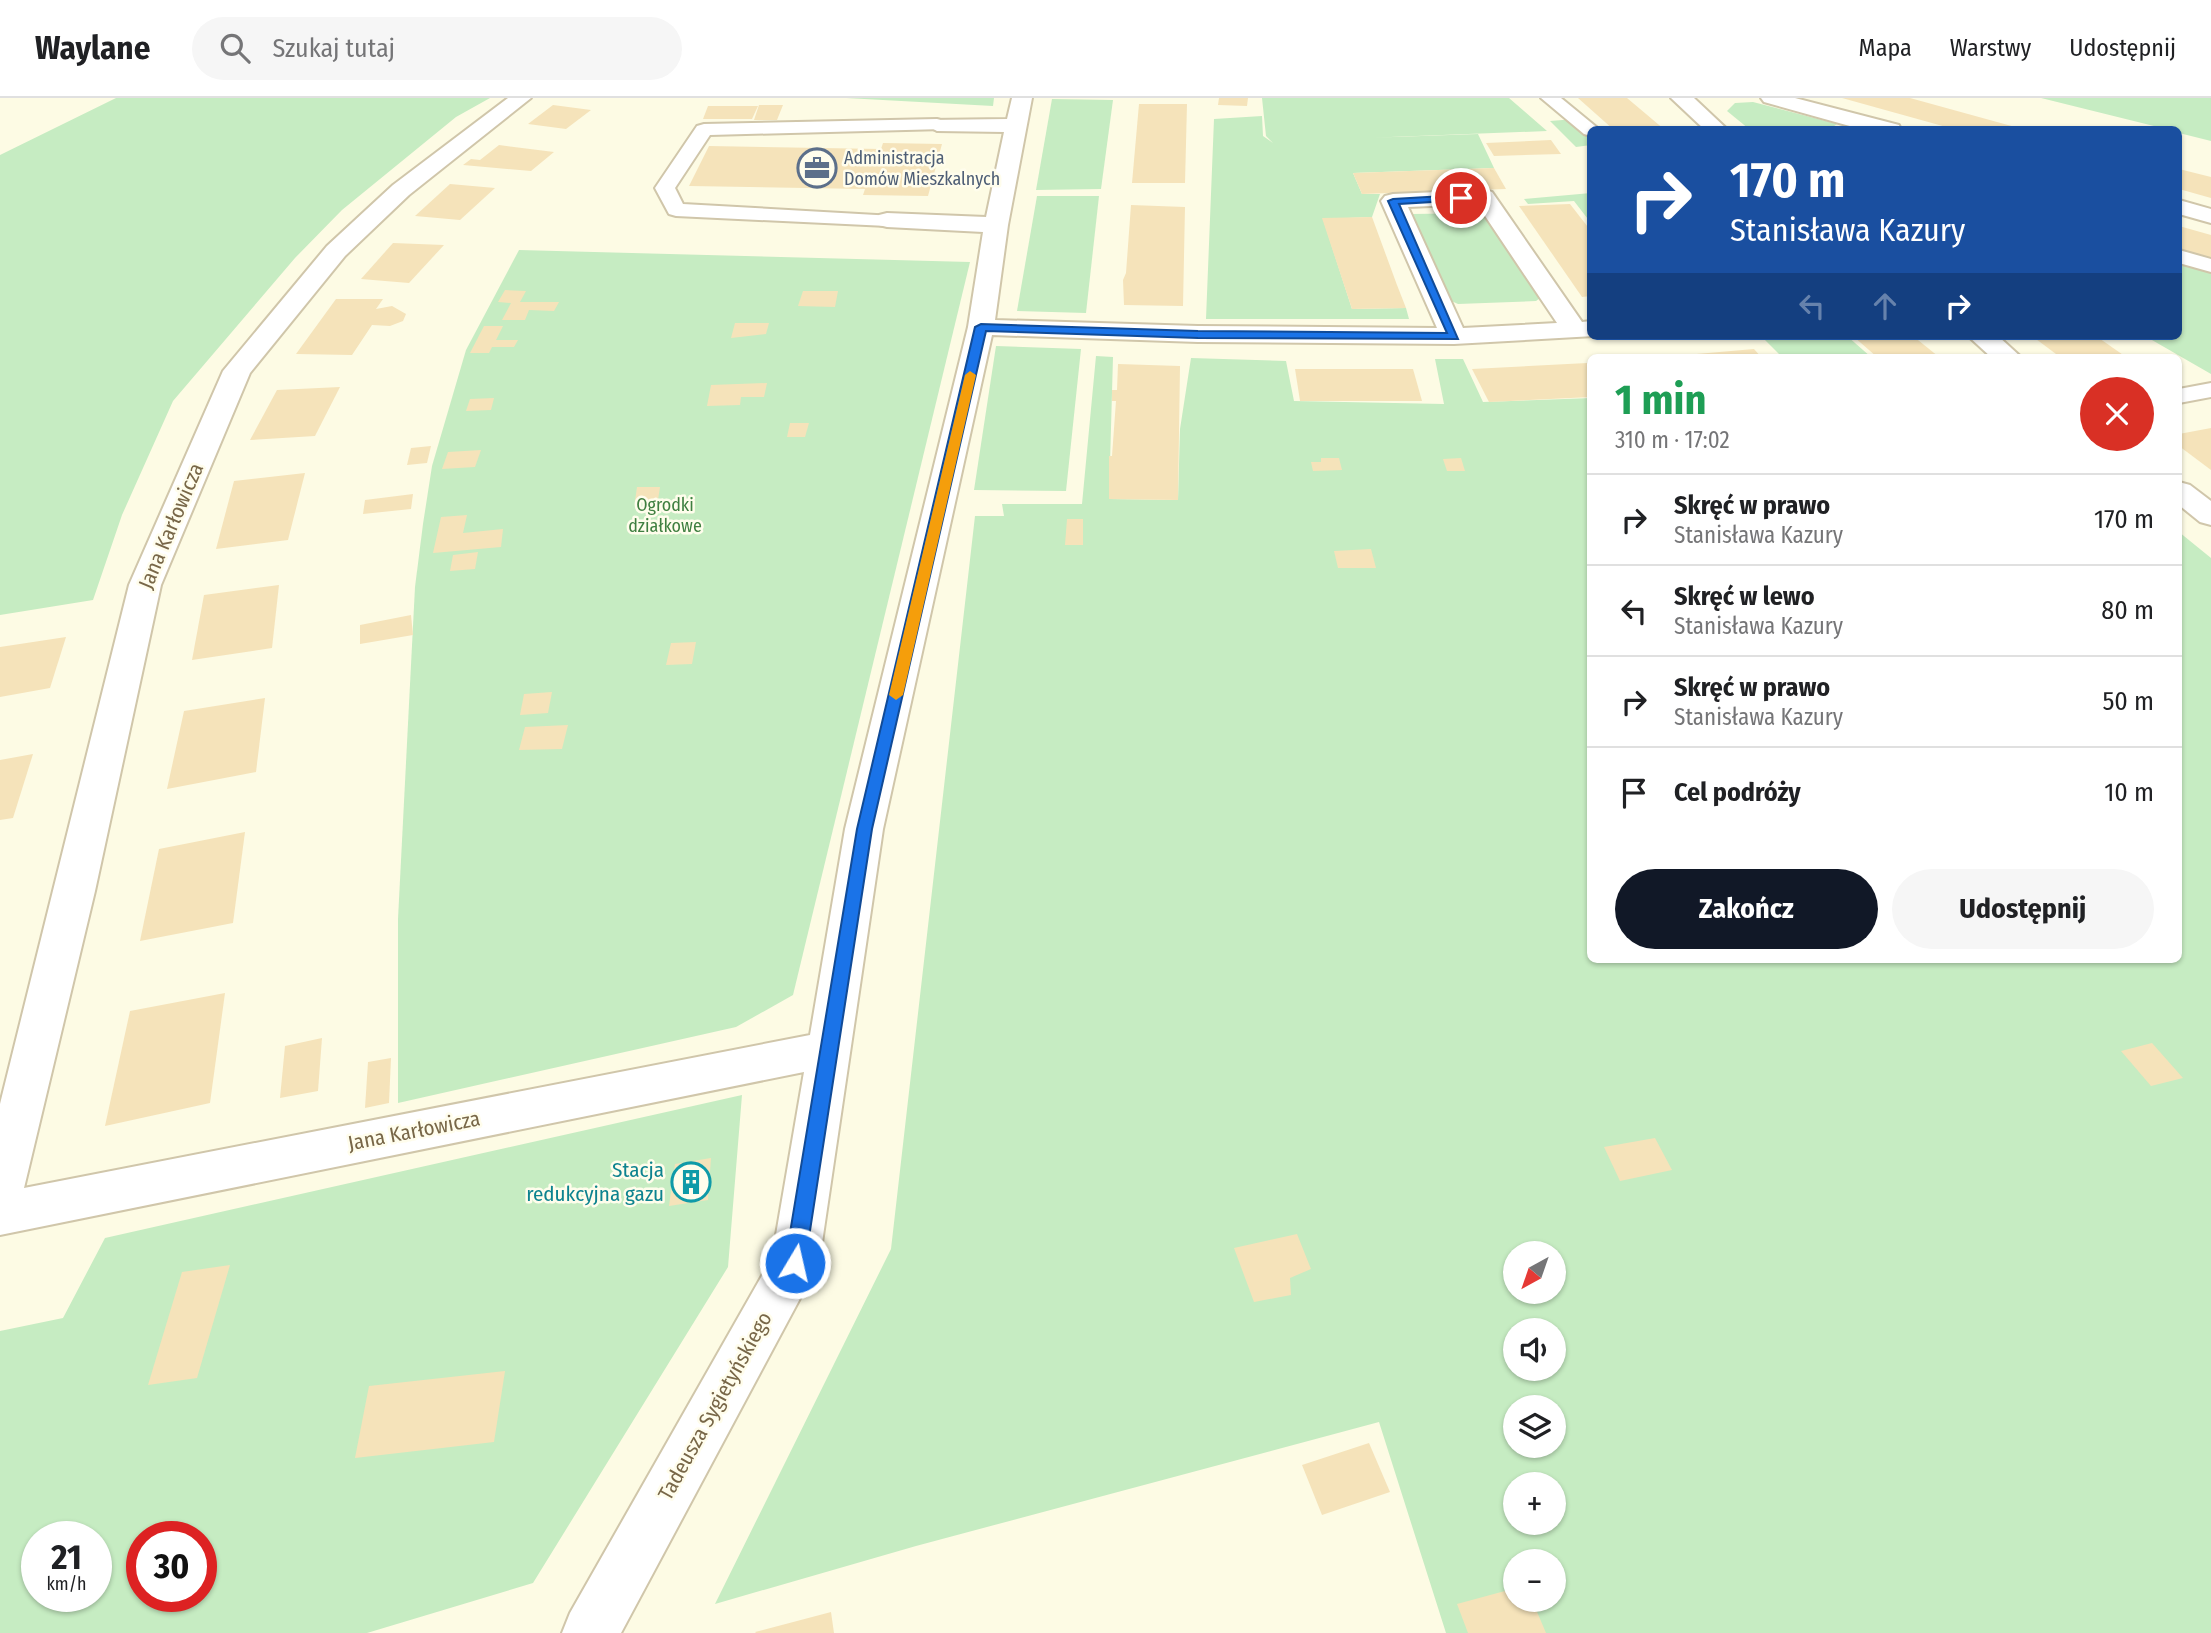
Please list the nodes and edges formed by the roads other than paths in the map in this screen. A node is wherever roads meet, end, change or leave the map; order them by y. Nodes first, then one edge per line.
1 (521, 98) edge
2 (1022, 98) edge
3 (1550, 98) edge
4 (1681, 98) edge
5 (1771, 98) edge
6 (937, 125) joint
7 (1855, 125) edge
8 (1017, 126) junction
9 (1713, 126) edge
10 (1587, 127) edge
11 (2182, 208) edge
12 (2211, 216) edge
13 (887, 220) joint
14 (996, 225) junction
15 (2182, 257) edge
16 (2211, 266) edge
17 (981, 327) junction
18 (1583, 329) edge
19 (1454, 336) junction
20 (1986, 340) edge
21 (2004, 354) edge
22 (2211, 390) edge
23 (2182, 395) edge
24 (2182, 493) edge
25 (2211, 516) edge
26 (828, 1049) junction
27 (0, 1194) edge
28 (0, 1214) edge
29 (590, 1633) edge

1 - 27 street, Jana Karłowicza
2 - 8 street, Tadeusza Sygietyńskiego
3 - 10 lane
4 - 9 street
5 - 7 street
6 - 8 street
6 - 13 lane
8 - 14 street, Tadeusza Sygietyńskiego
11 - 12 street
13 - 14 street
14 - 17 street, Tadeusza Sygietyńskiego
15 - 16 lane
17 - 19 street
17 - 26 street, Tadeusza Sygietyńskiego
18 - 19 street
18 - 19 street
20 - 21 street
22 - 23 lane
24 - 25 street
26 - 28 street, Jana Karłowicza
26 - 29 street, Tadeusza Sygietyńskiego

